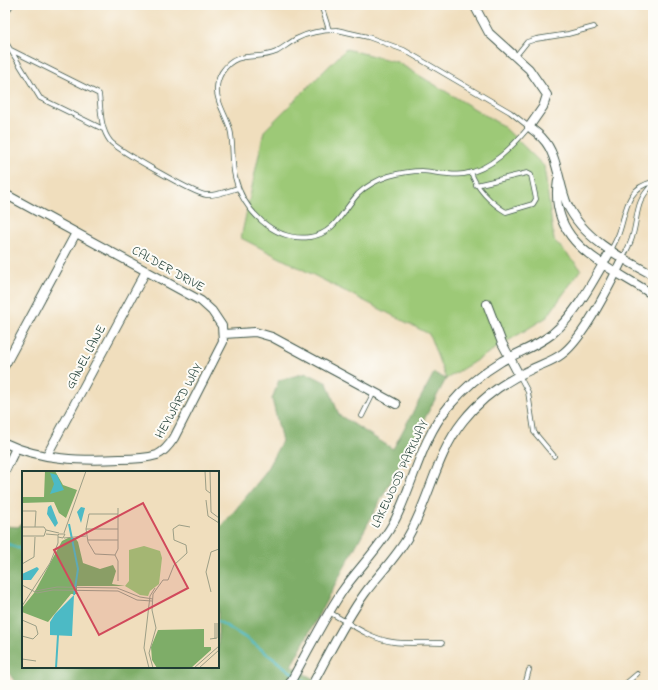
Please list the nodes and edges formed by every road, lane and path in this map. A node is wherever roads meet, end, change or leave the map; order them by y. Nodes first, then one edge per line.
1 (11, 5) edge
2 (321, 5) edge
3 (474, 5) edge
4 (5, 16) edge
5 (594, 27) dead end
6 (329, 30) junction
7 (5, 40) edge
8 (11, 50) junction
9 (515, 57) junction
10 (529, 127) junction
11 (103, 129) junction
12 (471, 172) junction
13 (558, 179) junction
14 (653, 183) edge
15 (476, 185) junction
16 (238, 188) junction
17 (5, 194) edge
18 (76, 233) junction
19 (611, 250) junction
20 (623, 258) junction
21 (602, 264) junction
22 (146, 271) junction
23 (616, 273) junction
24 (653, 275) edge
25 (653, 295) edge
26 (487, 304) dead end
27 (224, 334) junction
28 (510, 358) junction
29 (5, 365) edge
30 (519, 375) junction
31 (374, 392) junction
32 (396, 404) dead end
33 (362, 416) dead end
34 (6, 445) edge
35 (16, 448) junction
36 (47, 456) junction
37 (554, 456) dead end
38 (5, 471) edge
39 (329, 612) junction
40 (346, 622) junction
41 (442, 643) dead end
42 (529, 670) dead end
43 (636, 674) dead end
44 (289, 685) edge
45 (312, 685) edge
46 (525, 685) edge
47 (624, 685) edge

1 - 4 lane
2 - 6 lane
3 - 9 street
5 - 9 lane
6 - 10 lane
6 - 16 lane
7 - 8 lane
8 - 11 lane
8 - 11 lane
9 - 10 street
10 - 12 lane
10 - 13 street
11 - 16 lane
12 - 15 lane
12 - 16 lane
13 - 19 street
13 - 21 street
14 - 19 lane
14 - 20 lane
15 - 15 lane
17 - 18 street, CALDER DRIVE
18 - 22 street, CALDER DRIVE
18 - 29 street
19 - 20 street
19 - 21 street, LAKEWOOD PARKWAY
20 - 23 street
20 - 24 street
21 - 23 street
21 - 28 street, LAKEWOOD PARKWAY
22 - 27 street, CALDER DRIVE
22 - 36 street, GANEL LANE
23 - 25 street
23 - 30 street
26 - 28 street
27 - 31 street
27 - 36 street, HEYWARD WAY
28 - 30 street
28 - 39 street, LAKEWOOD PARKWAY
30 - 37 lane
30 - 40 street
31 - 32 street
31 - 33 lane
34 - 35 street, HEYWARD WAY
35 - 36 street, HEYWARD WAY
35 - 38 street
39 - 40 lane
39 - 44 street, LAKEWOOD PARKWAY
40 - 41 lane
40 - 45 street
42 - 46 lane
43 - 47 lane

